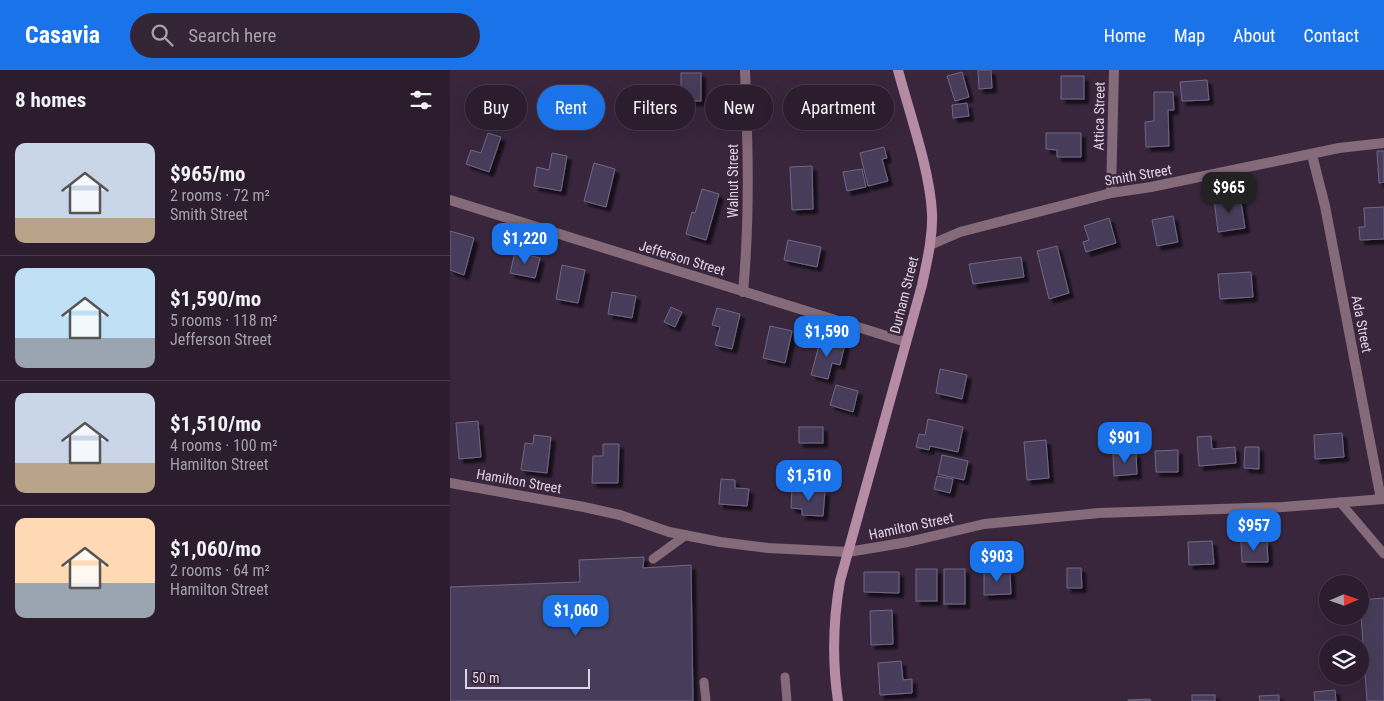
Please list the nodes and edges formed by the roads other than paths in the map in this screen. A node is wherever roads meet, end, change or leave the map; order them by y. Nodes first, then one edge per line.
1 (745, 70) edge
2 (898, 70) edge
3 (1114, 70) edge
4 (1384, 142) edge
5 (1312, 155) junction
6 (1111, 193) junction
7 (450, 200) edge
8 (930, 245) junction
9 (743, 292) junction
10 (906, 342) junction
11 (450, 483) edge
12 (1382, 499) edge
13 (1340, 502) junction
14 (686, 535) junction
15 (848, 552) junction
16 (1384, 554) edge
17 (653, 558) dead end
18 (785, 677) dead end
19 (704, 682) dead end
20 (706, 701) edge
21 (787, 701) edge
22 (838, 701) edge

1 - 9 street, Walnut Street
2 - 8 street, Durham Street
3 - 6 street, Attica Street
4 - 5 street, Smith Street
5 - 6 street, Smith Street
5 - 12 street, Ada Street
6 - 8 street, Smith Street
7 - 9 street, Jefferson Street
8 - 10 street, Durham Street
9 - 10 street, Jefferson Street
10 - 15 street, Durham Street
11 - 14 street, Hamilton Street
12 - 13 street, Hamilton Street
13 - 15 street, Hamilton Street
13 - 16 lane
14 - 15 street, Hamilton Street
14 - 17 lane
15 - 22 street, Durham Street
18 - 21 lane
19 - 20 lane

